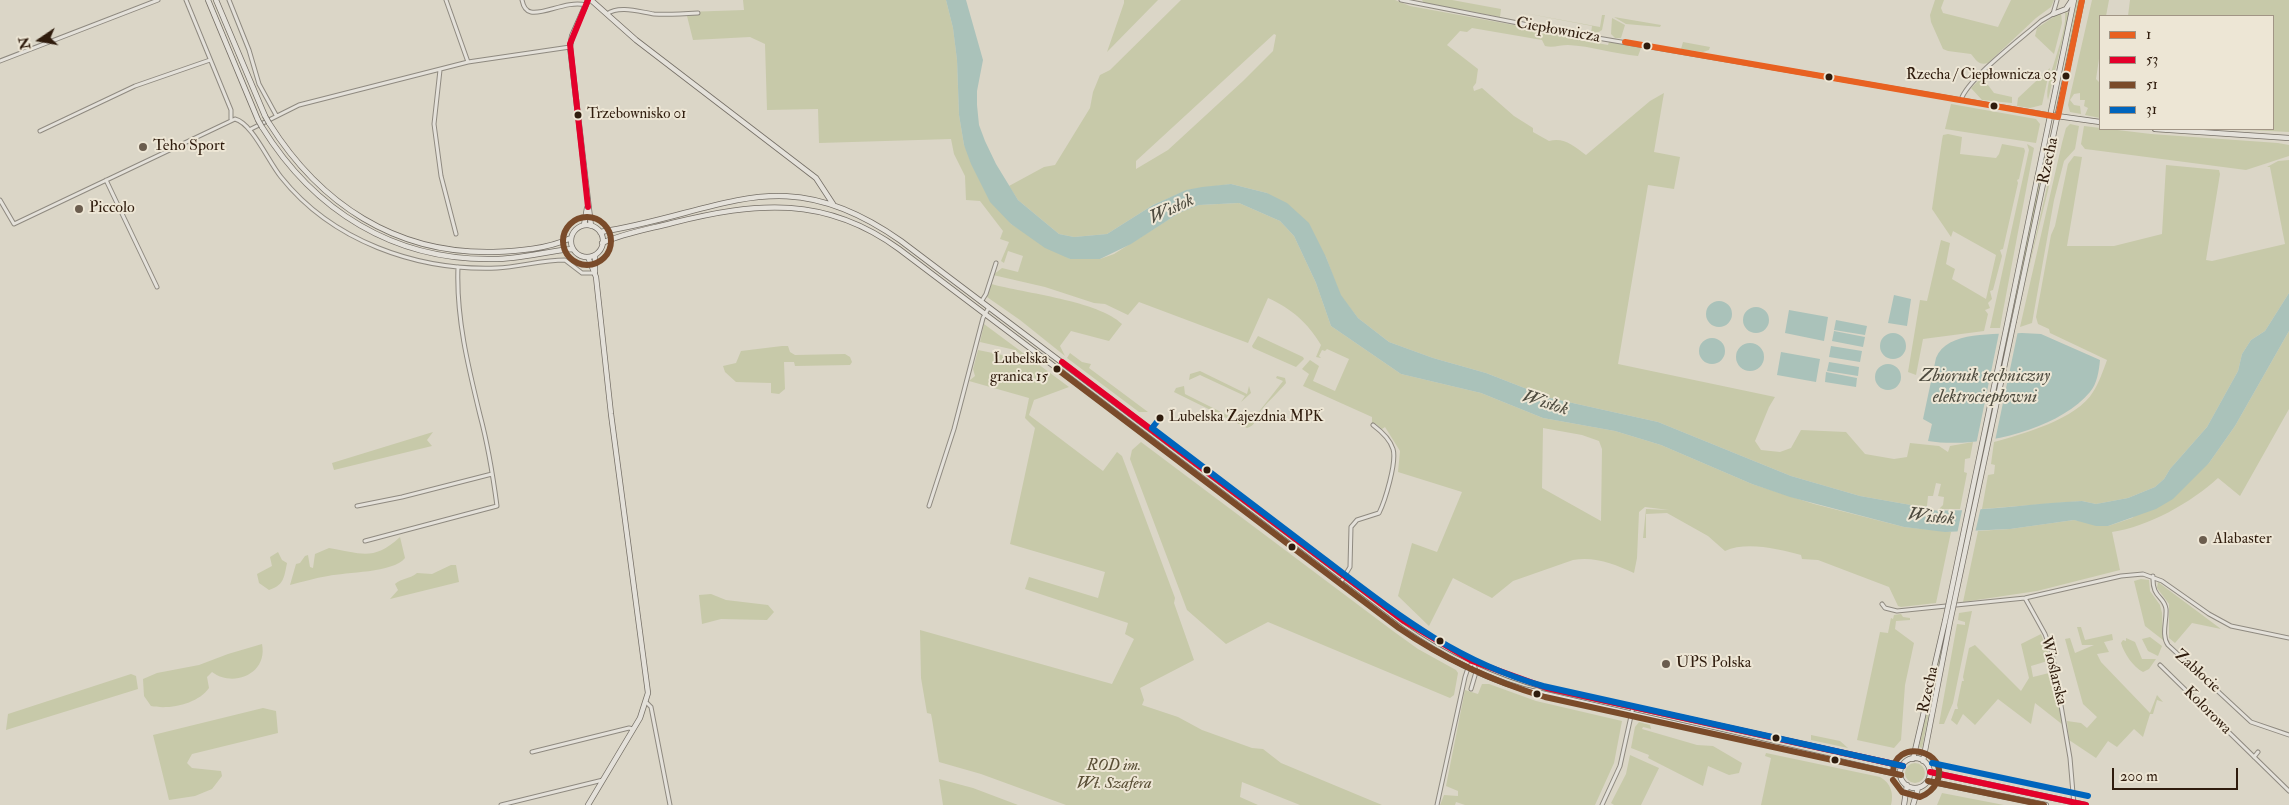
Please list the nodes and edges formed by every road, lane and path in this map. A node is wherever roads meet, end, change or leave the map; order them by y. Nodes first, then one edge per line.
1 (158, 0) edge
2 (186, 0) edge
3 (208, 0) edge
4 (216, 0) edge
5 (229, 0) edge
6 (446, 0) edge
7 (522, 0) edge
8 (1400, 0) edge
9 (2057, 0) edge
10 (2073, 0) edge
11 (2082, 0) edge
12 (589, 2) edge
13 (698, 13) dead end
14 (607, 14) junction
15 (2054, 14) junction
16 (570, 47) junction
17 (210, 60) junction
18 (0, 61) edge
19 (468, 62) junction
20 (440, 70) junction
21 (1961, 100) junction
22 (2050, 115) junction
23 (276, 116) junction
24 (2058, 117) junction
25 (231, 120) junction
26 (2099, 122) edge
27 (251, 129) junction
28 (2170, 130) edge
29 (40, 131) dead end
30 (2289, 138) edge
31 (106, 180) junction
32 (824, 194) junction
33 (759, 196) junction
34 (0, 200) edge
35 (816, 200) junction
36 (834, 205) junction
37 (588, 207) junction
38 (760, 207) junction
39 (584, 225) junction
40 (591, 226) junction
41 (600, 232) junction
42 (456, 234) dead end
43 (571, 238) junction
44 (602, 243) junction
45 (573, 249) junction
46 (594, 254) junction
47 (588, 257) junction
48 (996, 263) dead end
49 (458, 267) junction
50 (595, 273) junction
51 (157, 287) dead end
52 (985, 304) junction
53 (984, 314) junction
54 (2011, 320) junction
55 (1373, 425) dead end
56 (492, 474) junction
57 (357, 506) dead end
58 (929, 506) dead end
59 (365, 541) dead end
60 (1345, 576) junction
61 (2153, 576) junction
62 (1341, 582) junction
63 (2025, 598) junction
64 (1882, 604) dead end
65 (1948, 621) junction
66 (2289, 638) edge
67 (1474, 662) junction
68 (2160, 665) dead end
69 (1468, 668) junction
70 (1476, 672) junction
71 (1471, 689) dead end
72 (1557, 690) junction
73 (1556, 697) junction
74 (647, 703) junction
75 (1633, 707) junction
76 (1631, 714) junction
77 (634, 729) junction
78 (2289, 735) edge
79 (532, 752) dead end
80 (2258, 752) dead end
81 (2254, 757) junction
82 (1913, 759) junction
83 (1923, 761) junction
84 (1903, 766) junction
85 (1930, 772) junction
86 (1901, 774) junction
87 (603, 780) junction
88 (1928, 781) junction
89 (1907, 785) junction
90 (1918, 788) junction
91 (2289, 792) edge
92 (2074, 804) edge
93 (502, 805) edge
94 (588, 805) edge
95 (670, 805) edge
96 (1437, 805) edge
97 (1602, 805) edge
98 (1904, 805) edge
99 (1912, 805) edge
100 (2046, 805) edge
101 (2086, 805) edge

1 - 18 street
2 - 17 street
3 - 45 main road, bridge
4 - 43 main road, bridge
5 - 23 street
6 - 19 street
7 - 12 street
8 - 21 street, Ciepłownicza
9 - 15 street
10 - 15 main road
10 - 22 main road, Rzecha
11 - 24 main road, Rzecha
12 - 14 main road
12 - 16 main road
13 - 14 street
14 - 32 main road
15 - 21 street
16 - 19 street
16 - 37 main road
17 - 25 street
17 - 29 street
19 - 20 street
20 - 23 street
20 - 42 street
21 - 22 street, Ciepłownicza
22 - 24 main road, Ciepłownicza
22 - 54 main road, Rzecha
23 - 27 street
24 - 26 main road, Ciepłownicza
24 - 54 main road, Rzecha
25 - 27 street
25 - 31 street
27 - 49 street
28 - 30 main road
31 - 34 street
31 - 51 street
32 - 35 main road
32 - 36 main road
33 - 35 main road
33 - 38 main road
33 - 41 main road
35 - 36 main road
36 - 52 main road
37 - 39 main road
37 - 40 main road
38 - 44 main road
38 - 53 main road
39 - 40 main road
39 - 43 main road
40 - 41 main road
41 - 44 main road
43 - 45 main road
44 - 46 main road
45 - 47 main road
46 - 47 main road
46 - 50 main road
47 - 50 main road
48 - 52 street
49 - 50 street
49 - 56 street
50 - 74 main road
52 - 53 street
52 - 60 main road
53 - 58 street
53 - 62 main road
54 - 65 main road, bridge
55 - 60 street
56 - 57 street
56 - 59 street
60 - 62 street
60 - 67 main road
61 - 63 street
61 - 66 street
61 - 78 street, Zabłocie
62 - 69 main road
63 - 64 street
63 - 92 street, Wioślarska
65 - 82 main road, Rzecha
65 - 83 main road, Rzecha
67 - 69 street
67 - 70 street
67 - 72 main road
68 - 81 street, Kolorowa
69 - 70 main road
69 - 96 street
70 - 71 street
70 - 73 main road
72 - 73 main road
72 - 75 main road
73 - 76 main road
74 - 77 main road
74 - 95 street
75 - 76 street
75 - 84 main road
76 - 86 main road
76 - 97 street
77 - 79 street
77 - 87 main road
80 - 81 street
81 - 91 street, Kolorowa
82 - 83 main road
82 - 84 main road
83 - 85 main road
84 - 86 main road
85 - 88 main road
85 - 92 main road
86 - 89 main road
87 - 93 street
87 - 94 main road
88 - 90 main road
88 - 100 main road
89 - 90 main road
89 - 98 main road
90 - 99 main road
92 - 101 main road

